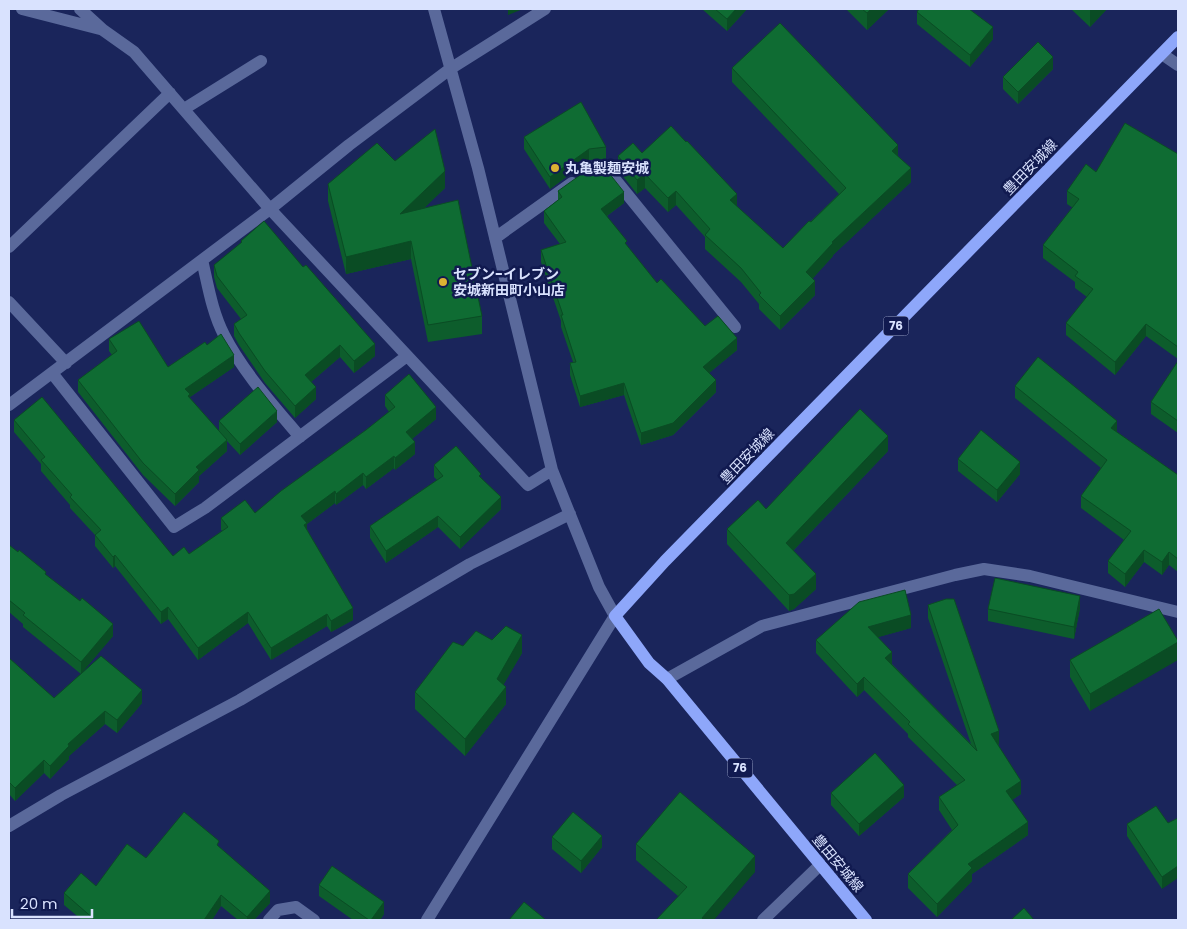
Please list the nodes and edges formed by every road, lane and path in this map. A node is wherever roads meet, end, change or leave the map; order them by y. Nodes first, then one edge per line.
1 (22, 9) edge
2 (80, 9) edge
3 (434, 9) edge
4 (545, 9) edge
5 (103, 30) junction
6 (1178, 37) edge
7 (1162, 54) junction
8 (261, 61) dead end
9 (1178, 65) edge
10 (450, 69) junction
11 (170, 93) junction
12 (184, 109) junction
13 (270, 209) junction
14 (495, 238) junction
15 (9, 247) edge
16 (202, 260) junction
17 (9, 302) edge
18 (735, 328) dead end
19 (407, 356) junction
20 (66, 363) junction
21 (52, 373) junction
22 (9, 405) edge
23 (300, 437) junction
24 (552, 470) junction
25 (570, 514) junction
26 (1178, 612) edge
27 (615, 616) junction
28 (667, 679) junction
29 (9, 826) edge
30 (820, 865) junction
31 (269, 920) edge
32 (314, 920) edge
33 (426, 920) edge
34 (763, 920) edge
35 (866, 920) edge

1 - 5 street
2 - 5 street
3 - 10 street
4 - 10 street
5 - 11 street
6 - 7 main road, 豊田安城線 / 76
7 - 9 street
7 - 27 main road, 豊田安城線 / 76
8 - 12 street
10 - 13 street
10 - 14 street
11 - 12 street
11 - 15 street
12 - 13 street
13 - 16 street
13 - 19 street
14 - 18 street
14 - 24 street
16 - 20 street
16 - 23 street
17 - 20 street
19 - 23 street
19 - 24 street
20 - 21 street
21 - 22 street
21 - 23 street
24 - 25 street
25 - 27 street
25 - 29 street
26 - 28 street
27 - 28 main road, 豊田安城線 / 76
27 - 33 street
28 - 30 main road, 豊田安城線 / 76
30 - 34 street
30 - 35 main road, 豊田安城線 / 76
31 - 32 street

